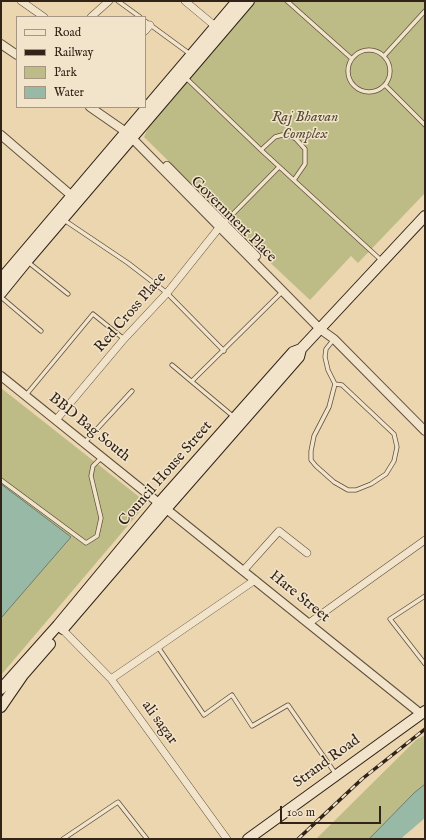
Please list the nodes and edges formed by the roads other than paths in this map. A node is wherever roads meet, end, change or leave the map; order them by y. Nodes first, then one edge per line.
1 (21, 1) edge
2 (118, 1) edge
3 (185, 1) edge
4 (237, 1) edge
5 (249, 1) edge
6 (287, 1) edge
7 (105, 2) edge
8 (425, 11) edge
9 (43, 16) edge
10 (92, 16) edge
11 (139, 16) edge
12 (148, 23) edge
13 (215, 26) junction
14 (2, 46) edge
15 (16, 54) edge
16 (191, 55) junction
17 (384, 56) junction
18 (351, 58) junction
19 (181, 73) junction
20 (385, 85) junction
21 (92, 108) edge
22 (425, 125) edge
23 (131, 133) junction
24 (1, 134) edge
25 (261, 150) junction
26 (279, 167) junction
27 (294, 180) junction
28 (72, 196) junction
29 (425, 216) edge
30 (63, 219) junction
31 (222, 225) junction
32 (24, 258) junction
33 (383, 261) junction
34 (1, 279) edge
35 (284, 291) junction
36 (167, 293) junction
37 (1, 294) edge
38 (68, 294) dead end
39 (1, 297) edge
40 (322, 327) junction
41 (41, 331) dead end
42 (124, 340) junction
43 (334, 340) junction
44 (301, 349) junction
45 (224, 351) junction
46 (172, 365) dead end
47 (1, 376) edge
48 (192, 381) junction
49 (335, 384) junction
50 (132, 391) dead end
51 (26, 395) junction
52 (234, 418) junction
53 (56, 420) junction
54 (425, 431) edge
55 (86, 442) junction
56 (103, 457) junction
57 (1, 480) edge
58 (163, 506) junction
59 (425, 540) edge
60 (307, 553) dead end
61 (243, 571) junction
62 (255, 580) junction
63 (425, 596) edge
64 (309, 623) junction
65 (60, 628) junction
66 (158, 647) junction
67 (425, 664) edge
68 (111, 679) junction
69 (1, 689) edge
70 (1, 707) edge
71 (423, 712) edge
72 (336, 775) junction
73 (63, 839) edge
74 (148, 839) edge
75 (227, 839) edge
76 (248, 839) edge

1 - 9 street
2 - 11 lane
3 - 13 street
4 - 13 main road
5 - 19 main road
6 - 18 lane
7 - 10 street
8 - 17 lane
12 - 16 lane
13 - 16 main road
14 - 15 street
16 - 19 main road
17 - 18 lane
17 - 20 lane
18 - 20 lane
19 - 23 main road
19 - 25 lane
20 - 22 lane
21 - 23 street
23 - 28 main road
23 - 30 main road
23 - 31 street
24 - 28 street
25 - 26 lane
25 - 27 lane
26 - 27 lane
26 - 31 lane
27 - 33 lane
28 - 32 main road
29 - 33 main road, Council House Street
30 - 32 main road
30 - 36 lane
31 - 35 street, Government Place
31 - 36 street, Red Cross Place
31 - 40 street
32 - 34 main road
32 - 37 main road
32 - 38 lane
33 - 40 main road, Council House Street
35 - 40 street, Government Place
35 - 45 lane
36 - 42 street, Red Cross Place
36 - 45 lane
39 - 41 lane
40 - 43 street
40 - 44 main road, Council House Street
42 - 51 lane
42 - 53 street, Red Cross Place
43 - 49 lane
43 - 54 street
44 - 52 main road, Council House Street
44 - 58 main road, Council House Street
45 - 48 lane
46 - 48 lane
47 - 51 street, BBD Bag South
48 - 52 lane
49 - 49 lane
50 - 55 lane
51 - 53 street, BBD Bag South
52 - 58 main road, Council House Street
53 - 55 street, BBD Bag South
55 - 56 street, BBD Bag South
56 - 57 lane
56 - 58 street, BBD Bag South
58 - 61 street, Hare Street
58 - 65 main road, Council House Street
59 - 64 street
60 - 61 street
61 - 62 street, Hare Street
62 - 64 street, Hare Street
62 - 66 street
63 - 67 lane
64 - 71 street, Hare Street
65 - 68 street, ali sagar
65 - 69 main road
65 - 70 main road
66 - 68 street
66 - 72 lane
68 - 75 street, ali sagar
71 - 72 main road, Strand Road
72 - 76 main road, Strand Road
73 - 74 lane

